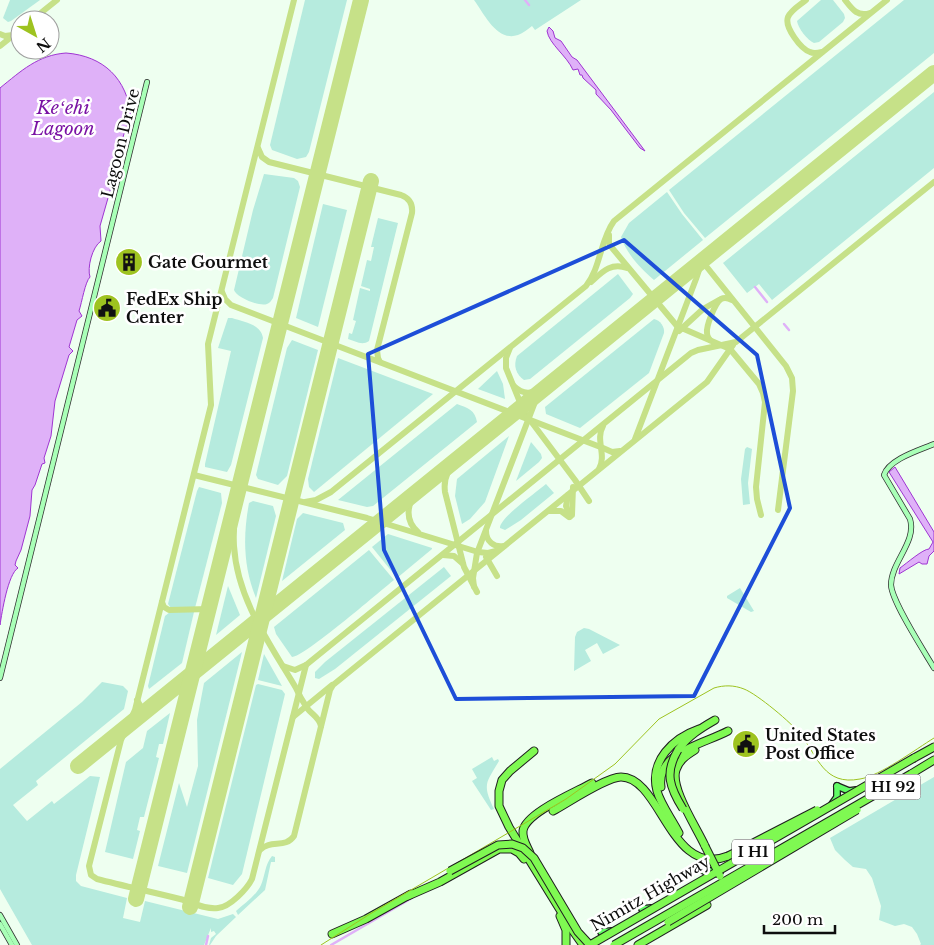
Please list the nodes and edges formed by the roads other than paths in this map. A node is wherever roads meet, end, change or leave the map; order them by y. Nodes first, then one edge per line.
1 (125, 171) junction
2 (934, 446) edge
3 (5, 651) junction
4 (0, 666) edge
5 (934, 668) edge
6 (0, 678) edge
7 (715, 720) dead end
8 (699, 729) junction
9 (934, 746) edge
10 (534, 750) dead end
11 (524, 757) dead end
12 (914, 758) junction
13 (934, 762) edge
14 (911, 774) junction
15 (591, 786) junction
16 (856, 790) junction
17 (832, 804) junction
18 (553, 811) dead end
19 (803, 814) dead end
20 (814, 814) junction
21 (685, 842) junction
22 (705, 846) junction
23 (738, 846) dead end
24 (730, 850) dead end
25 (749, 853) junction
26 (527, 857) junction
27 (714, 859) junction
28 (735, 859) junction
29 (697, 866) dead end
30 (714, 871) junction
31 (749, 872) junction
32 (451, 873) junction
33 (544, 885) junction
34 (554, 900) junction
35 (651, 908) junction
36 (642, 909) dead end
37 (0, 915) edge
38 (0, 924) edge
39 (332, 934) dead end
40 (602, 934) junction
41 (12, 945) edge
42 (17, 945) edge
43 (566, 945) edge
44 (587, 945) edge
45 (600, 945) edge
46 (614, 945) edge
47 (618, 945) edge
48 (630, 945) edge
49 (638, 945) edge

1 - 1 street, Lagoon Drive
1 - 3 street, Lagoon Drive
2 - 5 street
3 - 4 street, Lagoon Drive
3 - 6 street, Lagoon Drive
7 - 8 highway
8 - 21 highway
8 - 22 highway, bridge
9 - 12 highway, I H1
9 - 16 main road, Nimitz Highway / HI 92
10 - 26 highway, bridge
11 - 26 highway, bridge
12 - 27 highway, bridge
12 - 44 highway, I H1, bridge
13 - 14 highway, I H1
13 - 31 main road, Nimitz Highway / HI 92
14 - 46 highway, I H1, bridge
14 - 48 highway, bridge
15 - 18 highway
15 - 27 highway
15 - 33 highway, bridge
16 - 17 main road, Nimitz Highway / HI 92
16 - 17 main road
17 - 20 main road, Nimitz Highway / HI 92
19 - 20 main road
20 - 25 main road, Nimitz Highway / HI 92
21 - 22 highway, bridge
21 - 27 highway
22 - 49 highway, bridge
23 - 28 main road
24 - 28 main road
25 - 28 main road, Nimitz Highway / HI 92
25 - 31 main road
26 - 33 highway
28 - 30 main road, Nimitz Highway / HI 92
28 - 31 main road
29 - 30 main road
30 - 35 main road, Nimitz Highway / HI 92
31 - 47 main road, Nimitz Highway / HI 92
32 - 33 highway, bridge
32 - 39 highway
32 - 44 highway, bridge
33 - 34 highway
34 - 43 highway
34 - 44 highway, bridge
35 - 36 main road
35 - 40 main road, Nimitz Highway / HI 92
37 - 42 street
38 - 41 street
40 - 44 main road, Nimitz Highway
40 - 45 main road

